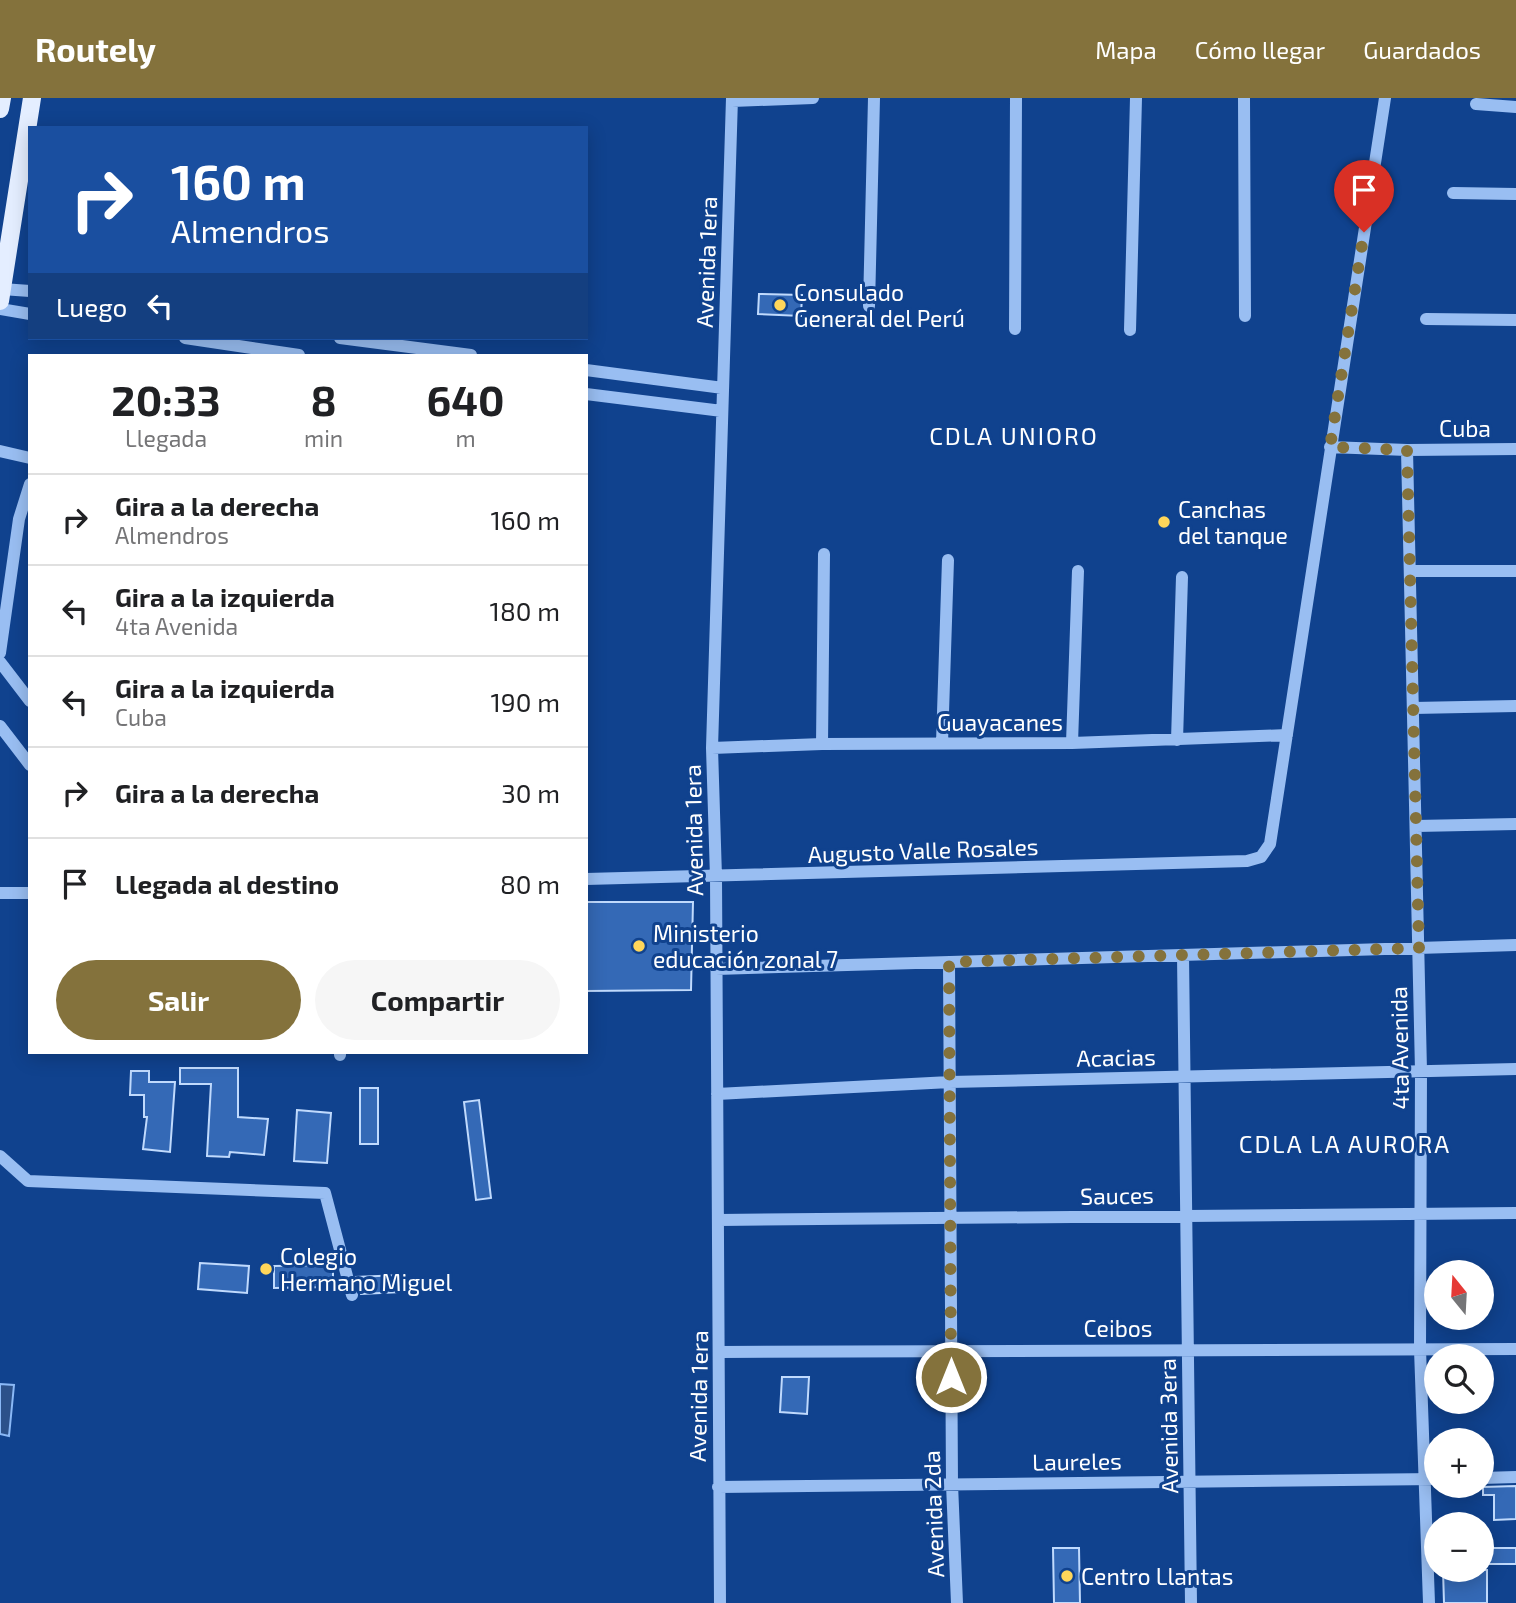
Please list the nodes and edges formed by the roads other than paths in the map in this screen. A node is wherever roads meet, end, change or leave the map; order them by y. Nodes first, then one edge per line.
1 (2, 98) edge
2 (32, 98) edge
3 (813, 98) edge
4 (874, 98) edge
5 (1016, 98) edge
6 (1136, 98) edge
7 (1244, 98) edge
8 (1385, 98) edge
9 (732, 100) edge
10 (1476, 104) dead end
11 (1516, 107) edge
12 (0, 109) edge
13 (1453, 193) dead end
14 (1516, 194) edge
15 (28, 291) edge
16 (1, 292) edge
17 (869, 306) dead end
18 (0, 309) edge
19 (28, 314) edge
20 (1245, 316) dead end
21 (1426, 319) dead end
22 (1516, 320) edge
23 (1015, 329) dead end
24 (1130, 330) dead end
25 (194, 340) edge
26 (348, 340) edge
27 (369, 345) edge
28 (244, 351) edge
29 (285, 354) edge
30 (461, 354) edge
31 (588, 370) edge
32 (723, 388) junction
33 (588, 394) edge
34 (722, 411) junction
35 (1330, 447) junction
36 (1516, 449) edge
37 (1407, 450) junction
38 (0, 451) edge
39 (28, 458) edge
40 (28, 495) edge
41 (24, 516) edge
42 (824, 554) dead end
43 (948, 560) dead end
44 (1516, 570) edge
45 (1078, 571) dead end
46 (1410, 571) junction
47 (1182, 577) dead end
48 (0, 653) edge
49 (0, 662) edge
50 (28, 698) edge
51 (1516, 706) edge
52 (1413, 708) junction
53 (0, 726) edge
54 (1287, 735) junction
55 (1177, 740) junction
56 (942, 743) junction
57 (1072, 743) junction
58 (822, 744) junction
59 (712, 748) junction
60 (28, 762) edge
61 (1516, 824) edge
62 (1416, 826) junction
63 (716, 877) junction
64 (588, 879) edge
65 (0, 893) edge
66 (28, 893) edge
67 (1516, 945) edge
68 (1419, 948) junction
69 (1183, 955) junction
70 (949, 962) junction
71 (716, 969) junction
72 (1516, 1069) edge
73 (1421, 1071) junction
74 (1184, 1077) junction
75 (950, 1082) junction
76 (718, 1094) junction
77 (0, 1156) edge
78 (1516, 1213) edge
79 (1421, 1214) junction
80 (1186, 1216) junction
81 (950, 1218) junction
82 (719, 1220) junction
83 (352, 1295) dead end
84 (1188, 1349) junction
85 (1420, 1349) junction
86 (1516, 1349) edge
87 (951, 1350) junction
88 (720, 1352) junction
89 (1427, 1428) edge
90 (1516, 1477) edge
91 (1494, 1478) edge
92 (1424, 1479) edge
93 (1189, 1480) junction
94 (952, 1484) junction
95 (718, 1487) junction
96 (1431, 1498) edge
97 (720, 1603) edge
98 (957, 1603) edge
99 (1191, 1603) edge
100 (1429, 1603) edge

1 - 12 main road
2 - 16 main road
3 - 9 street
4 - 17 street
5 - 23 street
6 - 24 street
7 - 20 street
8 - 35 street
9 - 32 street, Avenida 1era
10 - 11 street
13 - 14 street
15 - 16 street
18 - 19 street
21 - 22 street
25 - 28 street
26 - 27 street
27 - 30 street
28 - 29 street
31 - 32 street
32 - 34 street, Avenida 1era
33 - 34 street
34 - 59 street, Avenida 1era
35 - 37 street, Cuba
35 - 54 street
36 - 37 street, Cuba
37 - 46 street, 4ta Avenida
38 - 39 street
40 - 41 street
41 - 48 street
42 - 58 street
43 - 56 street
44 - 46 street
45 - 57 street
46 - 52 street, 4ta Avenida
47 - 55 street
49 - 50 street
51 - 52 street
52 - 62 street, 4ta Avenida
53 - 60 street
54 - 55 street, Guayacanes
54 - 63 street, Augusto Valle Rosales
55 - 57 street, Guayacanes
56 - 57 street, Guayacanes
56 - 58 street, Guayacanes
58 - 59 street, Guayacanes
59 - 63 street, Avenida 1era
61 - 62 street
62 - 68 street, 4ta Avenida
63 - 64 street, Augusto Valle Rosales
63 - 71 street, Avenida 1era
65 - 66 street
67 - 68 street
68 - 69 street
68 - 73 street, 4ta Avenida
69 - 70 street
69 - 74 street, Avenida 3era
70 - 71 street
70 - 75 street, Avenida 2da
71 - 76 street, Avenida 1era
72 - 73 street, Acacias
73 - 74 street, Acacias
73 - 79 street, 4ta Avenida
74 - 75 street, Acacias
74 - 80 street, Avenida 3era
75 - 76 street, Acacias
75 - 81 street, Avenida 2da
76 - 82 street, Avenida 1era
77 - 83 street
78 - 79 street, Sauces
79 - 80 street, Sauces
79 - 85 street, 4ta Avenida
80 - 81 street, Sauces
80 - 84 street, Avenida 3era
81 - 82 street, Sauces
81 - 87 street, Avenida 2da
82 - 88 street, Avenida 1era
84 - 85 street, Ceibos
84 - 87 street, Ceibos
84 - 93 street, Avenida 3era
85 - 86 street, Ceibos
85 - 89 street, 4ta Avenida
87 - 88 street, Ceibos
87 - 94 street, Avenida 2da
88 - 95 street, Avenida 1era
90 - 91 street
92 - 93 street, Laureles
93 - 94 street, Laureles
93 - 99 street, Avenida 3era
94 - 95 street, Laureles
94 - 98 street, Avenida 2da
95 - 97 street, Avenida 1era
96 - 100 street, 4ta Avenida

